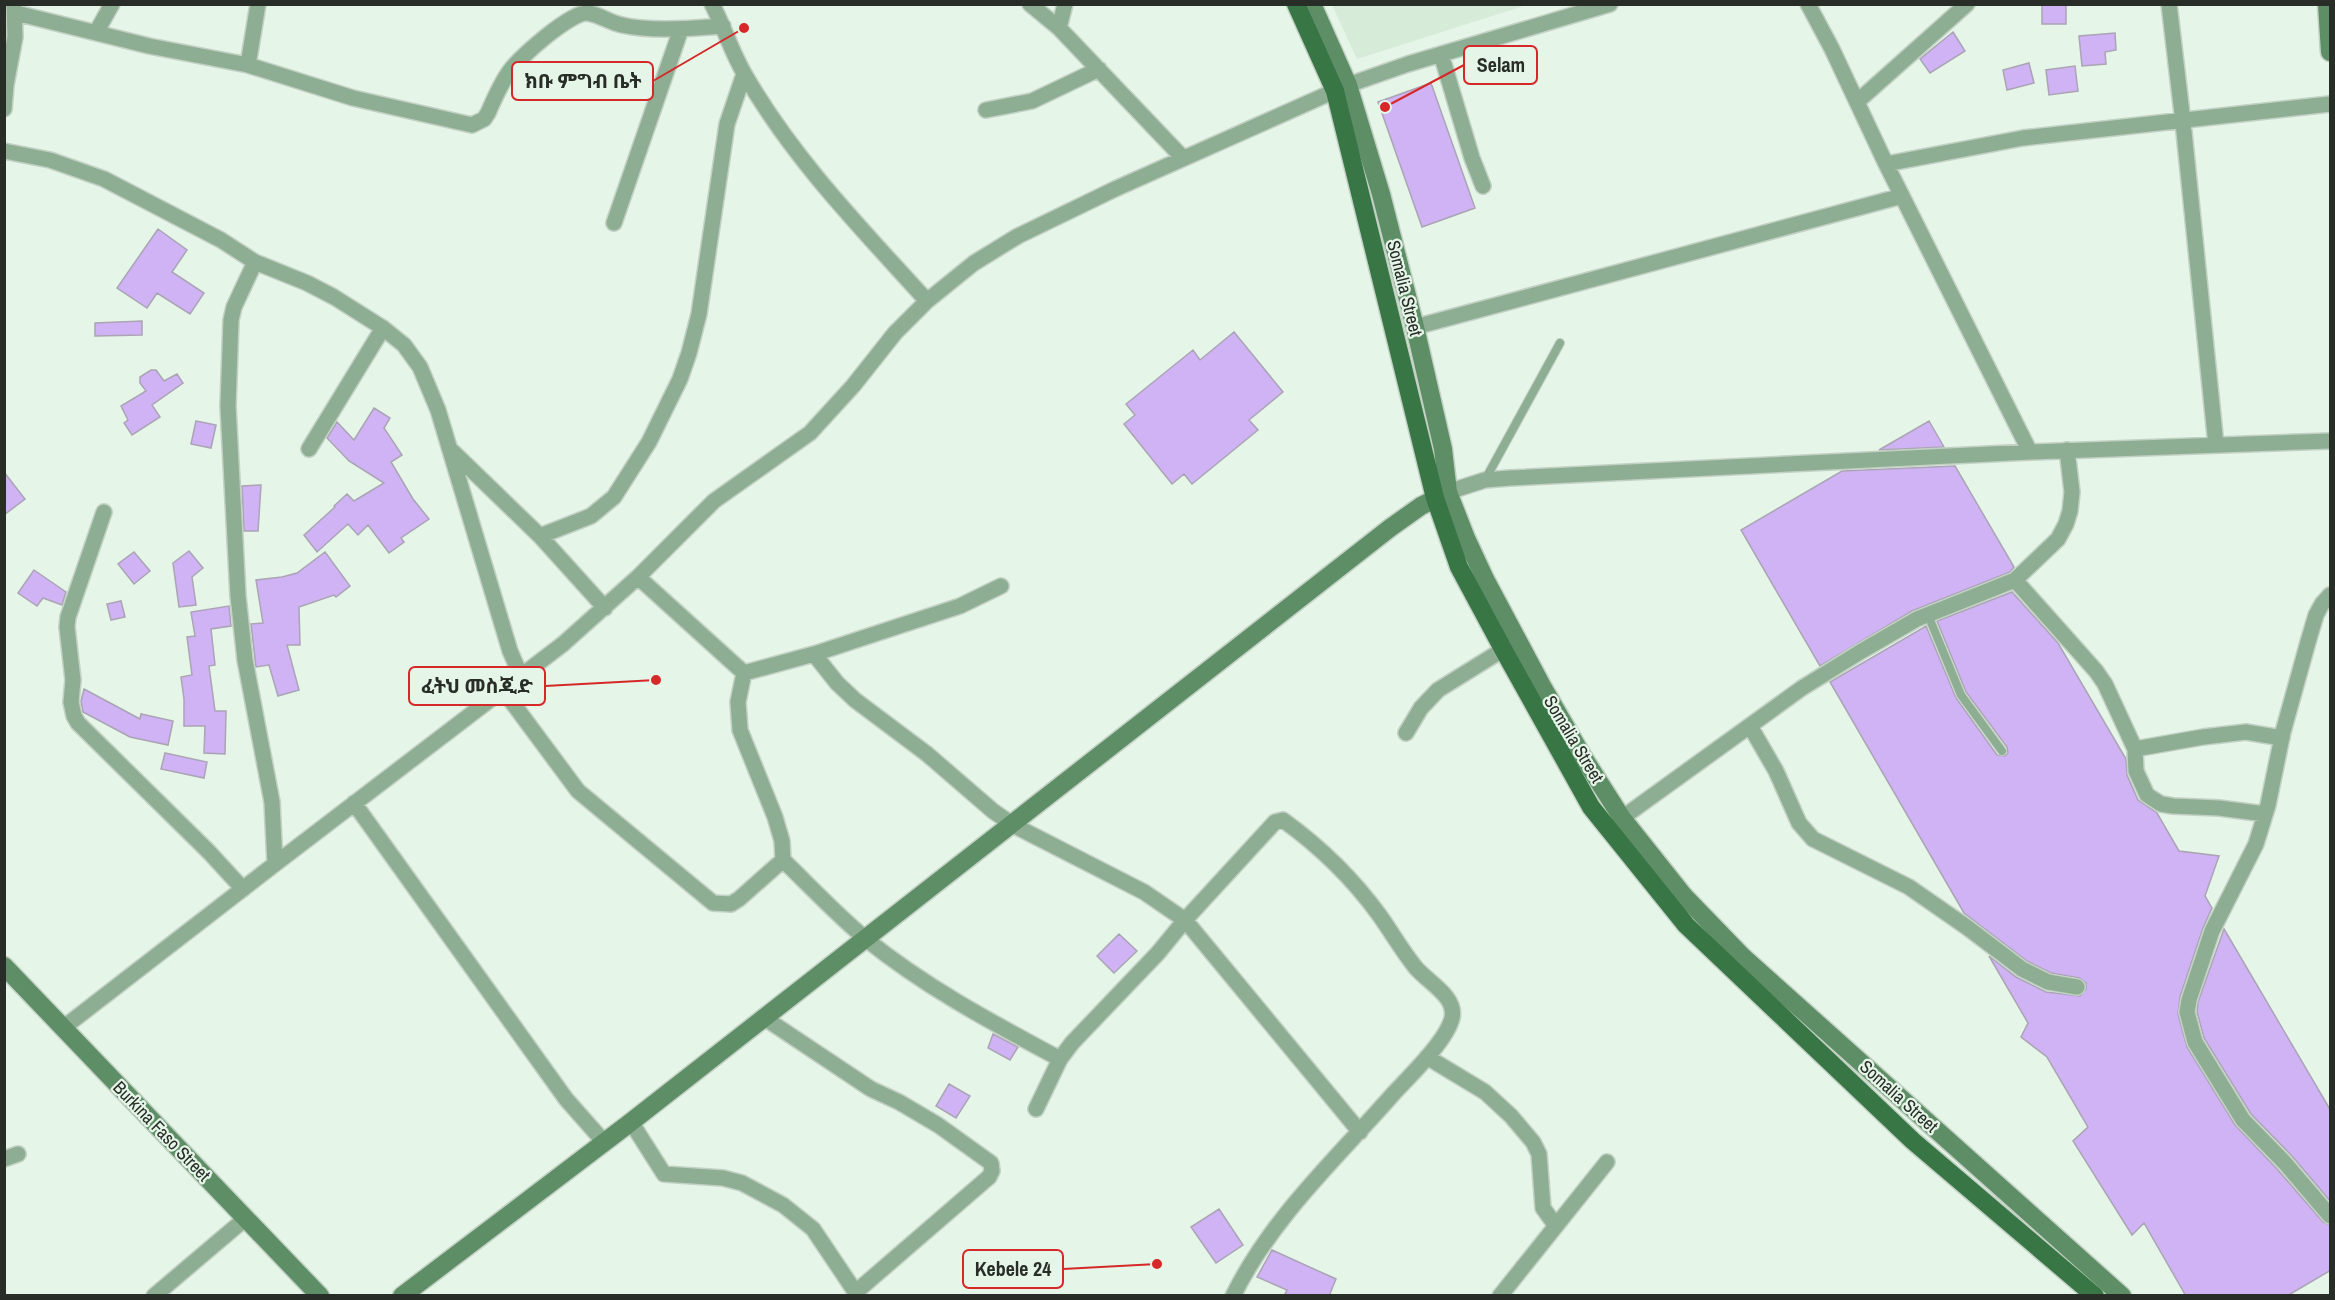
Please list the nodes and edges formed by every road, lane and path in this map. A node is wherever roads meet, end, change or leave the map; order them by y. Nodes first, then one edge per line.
1 (112, 4) edge
2 (258, 4) edge
3 (712, 4) edge
4 (1030, 4) edge
5 (1065, 4) edge
6 (1296, 4) edge
7 (1312, 4) edge
8 (1610, 4) edge
9 (1808, 4) edge
10 (1967, 4) edge
11 (2169, 4) edge
12 (2327, 4) edge
13 (15, 9) edge
14 (723, 26) junction
15 (1059, 28) junction
16 (681, 29) junction
17 (97, 31) junction
18 (2331, 52) edge
19 (1441, 54) junction
20 (248, 65) junction
21 (1099, 69) junction
22 (744, 74) junction
23 (1342, 88) junction
24 (1858, 101) junction
25 (2331, 104) edge
26 (5, 109) edge
27 (986, 110) dead end
28 (2183, 122) junction
29 (4, 151) edge
30 (1184, 158) junction
31 (1886, 164) junction
32 (1483, 186) dead end
33 (1902, 196) junction
34 (614, 224) dead end
35 (255, 262) junction
36 (927, 301) junction
37 (1416, 327) junction
38 (383, 328) junction
39 (1560, 343) dead end
40 (2331, 441) edge
41 (2216, 445) junction
42 (309, 449) dead end
43 (451, 450) junction
44 (2067, 450) junction
45 (2030, 452) junction
46 (1485, 480) junction
47 (1442, 495) junction
48 (104, 512) dead end
49 (540, 536) junction
50 (638, 577) junction
51 (2015, 580) junction
52 (1001, 586) dead end
53 (2331, 595) edge
54 (605, 608) junction
55 (1928, 615) junction
56 (1510, 645) junction
57 (814, 654) junction
58 (744, 673) junction
59 (521, 676) junction
60 (503, 690) junction
61 (1750, 726) junction
62 (1406, 733) dead end
63 (2282, 738) junction
64 (2135, 749) junction
65 (2002, 752) dead end
66 (354, 803) junction
67 (2265, 814) junction
68 (1622, 818) junction
69 (1013, 825) junction
70 (783, 860) junction
71 (275, 864) junction
72 (243, 889) junction
73 (1185, 920) junction
74 (865, 939) junction
75 (4, 966) edge
76 (2078, 987) dead end
77 (763, 1017) junction
78 (63, 1029) junction
79 (1427, 1057) junction
80 (1060, 1059) junction
81 (1036, 1109) dead end
82 (631, 1122) junction
83 (1360, 1132) junction
84 (604, 1142) junction
85 (1607, 1162) dead end
86 (2331, 1216) edge
87 (246, 1218) junction
88 (1556, 1226) junction
89 (857, 1293) edge
90 (154, 1296) edge
91 (320, 1296) edge
92 (402, 1296) edge
93 (1233, 1296) edge
94 (1500, 1296) edge
95 (2095, 1296) edge
96 (2122, 1296) edge

1 - 17 street
2 - 20 street
3 - 14 street
4 - 15 street
5 - 15 street
6 - 23 main road
7 - 23 main road, Somalia Street
8 - 19 street
9 - 24 street
10 - 24 street
11 - 28 street
12 - 18 main road
13 - 17 street
13 - 26 street
14 - 16 street
14 - 22 street
15 - 21 street
16 - 20 street
16 - 34 street
17 - 20 street
19 - 23 street
19 - 32 street
21 - 27 street
21 - 30 street
22 - 36 street
22 - 49 street
23 - 30 street
23 - 37 main road, Somalia Street
23 - 47 main road
24 - 31 street
25 - 28 street
28 - 31 street
28 - 41 street
29 - 35 street
30 - 36 street
31 - 33 street
33 - 37 street
33 - 45 street
35 - 38 street
35 - 71 street
36 - 50 street
37 - 47 main road, Somalia Street
38 - 42 street
38 - 43 street
39 - 46 lane
40 - 41 street
41 - 44 street
43 - 49 street
43 - 59 street
44 - 45 street
44 - 51 street
45 - 46 street
46 - 47 street
47 - 56 main road
47 - 69 main road
48 - 72 street
49 - 54 street
50 - 54 street
50 - 58 street
51 - 55 street
51 - 64 street
52 - 57 street
53 - 63 street
54 - 59 street
55 - 61 street
55 - 65 lane
56 - 62 street
56 - 68 main road, Somalia Street
56 - 95 main road
57 - 58 street
57 - 69 street
58 - 70 street
59 - 60 street
60 - 66 street
60 - 70 street
61 - 68 street
61 - 76 street
63 - 64 street
63 - 67 street
64 - 67 street
66 - 71 street
66 - 84 street
67 - 86 street
68 - 96 main road, Somalia Street
69 - 73 street
69 - 74 main road
70 - 74 street
71 - 72 street
72 - 78 street
73 - 79 street
73 - 80 street
73 - 83 street
74 - 77 main road
74 - 80 street
75 - 78 main road, Burkina Faso Street
77 - 82 main road
77 - 89 street
78 - 87 main road, Burkina Faso Street
79 - 83 street
79 - 88 street
80 - 81 street
82 - 84 main road
82 - 89 street
83 - 93 street
84 - 92 main road
85 - 88 street
87 - 90 street
87 - 91 main road, Burkina Faso Street
88 - 94 street

